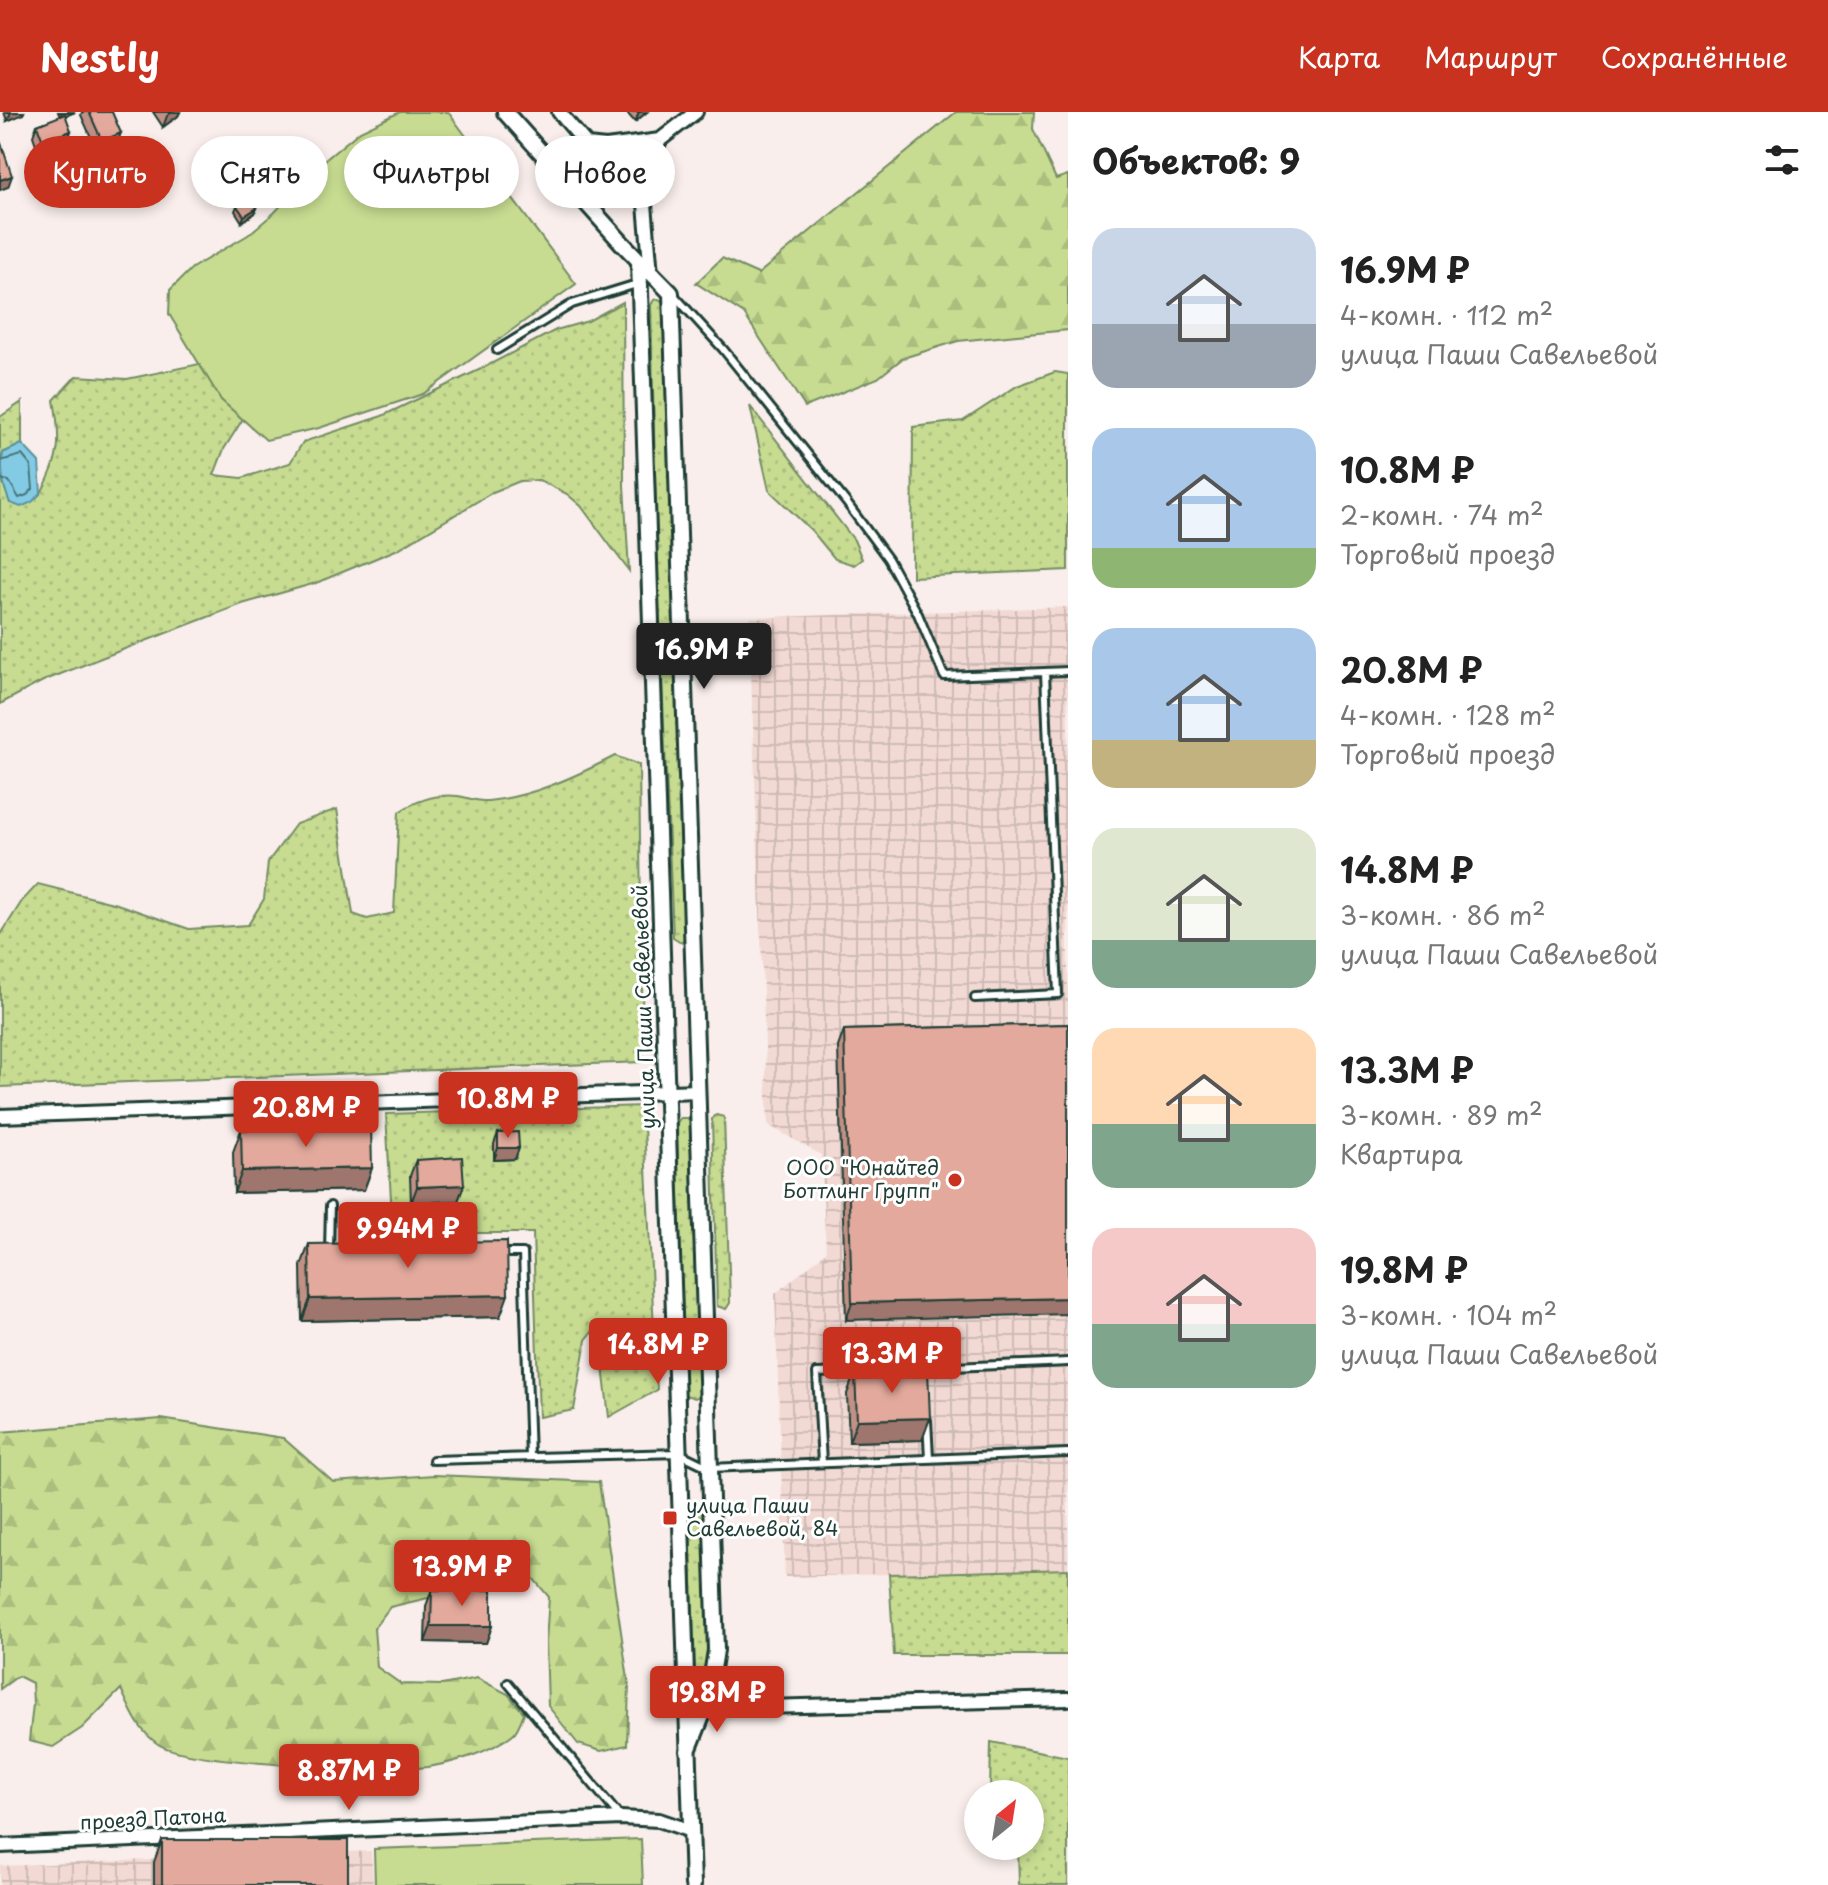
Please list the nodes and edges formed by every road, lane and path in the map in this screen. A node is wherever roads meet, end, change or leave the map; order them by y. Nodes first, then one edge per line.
1 (505, 112) edge
2 (559, 112) edge
3 (696, 112) edge
4 (579, 136) edge
5 (665, 136) edge
6 (644, 208) edge
7 (646, 278) junction
8 (671, 293) junction
9 (497, 350) dead end
10 (1068, 671) edge
11 (1045, 672) junction
12 (975, 998) dead end
13 (698, 1091) junction
14 (667, 1092) junction
15 (0, 1116) edge
16 (330, 1206) dead end
17 (494, 1254) edge
18 (329, 1257) edge
19 (1068, 1362) edge
20 (925, 1368) junction
21 (926, 1383) edge
22 (927, 1413) edge
23 (679, 1453) junction
24 (1068, 1453) edge
25 (530, 1457) junction
26 (929, 1458) junction
27 (433, 1460) dead end
28 (822, 1463) junction
29 (710, 1468) junction
30 (686, 1679) junction
31 (508, 1683) dead end
32 (1068, 1699) edge
33 (708, 1701) junction
34 (687, 1716) junction
35 (688, 1751) junction
36 (621, 1818) junction
37 (691, 1831) junction
38 (0, 1846) edge
39 (693, 1885) edge

1 - 7 street, улица Паши Савельевой
2 - 4 street
3 - 5 street
6 - 7 street
7 - 8 street
7 - 9 lane
7 - 14 street, улица Паши Савельевой
8 - 11 lane
8 - 13 street, улица Паши Савельевой
10 - 11 lane
11 - 12 lane
13 - 14 street
13 - 29 street, улица Паши Савельевой
14 - 15 street
14 - 23 street, улица Паши Савельевой
16 - 18 lane
17 - 25 lane
19 - 20 lane
20 - 21 lane
20 - 28 lane
22 - 26 lane
23 - 25 lane
23 - 29 lane
23 - 30 street, улица Паши Савельевой
24 - 26 lane
25 - 27 lane
26 - 28 lane
28 - 29 lane
29 - 33 street, улица Паши Савельевой
30 - 33 street
30 - 34 street, улица Паши Савельевой
31 - 36 lane
32 - 33 street
33 - 34 street
33 - 35 street, улица Паши Савельевой
34 - 35 street, улица Паши Савельевой
35 - 37 street, улица Паши Савельевой
36 - 37 street, проезд Патона
36 - 38 street, проезд Патона
37 - 39 street, улица Паши Савельевой

